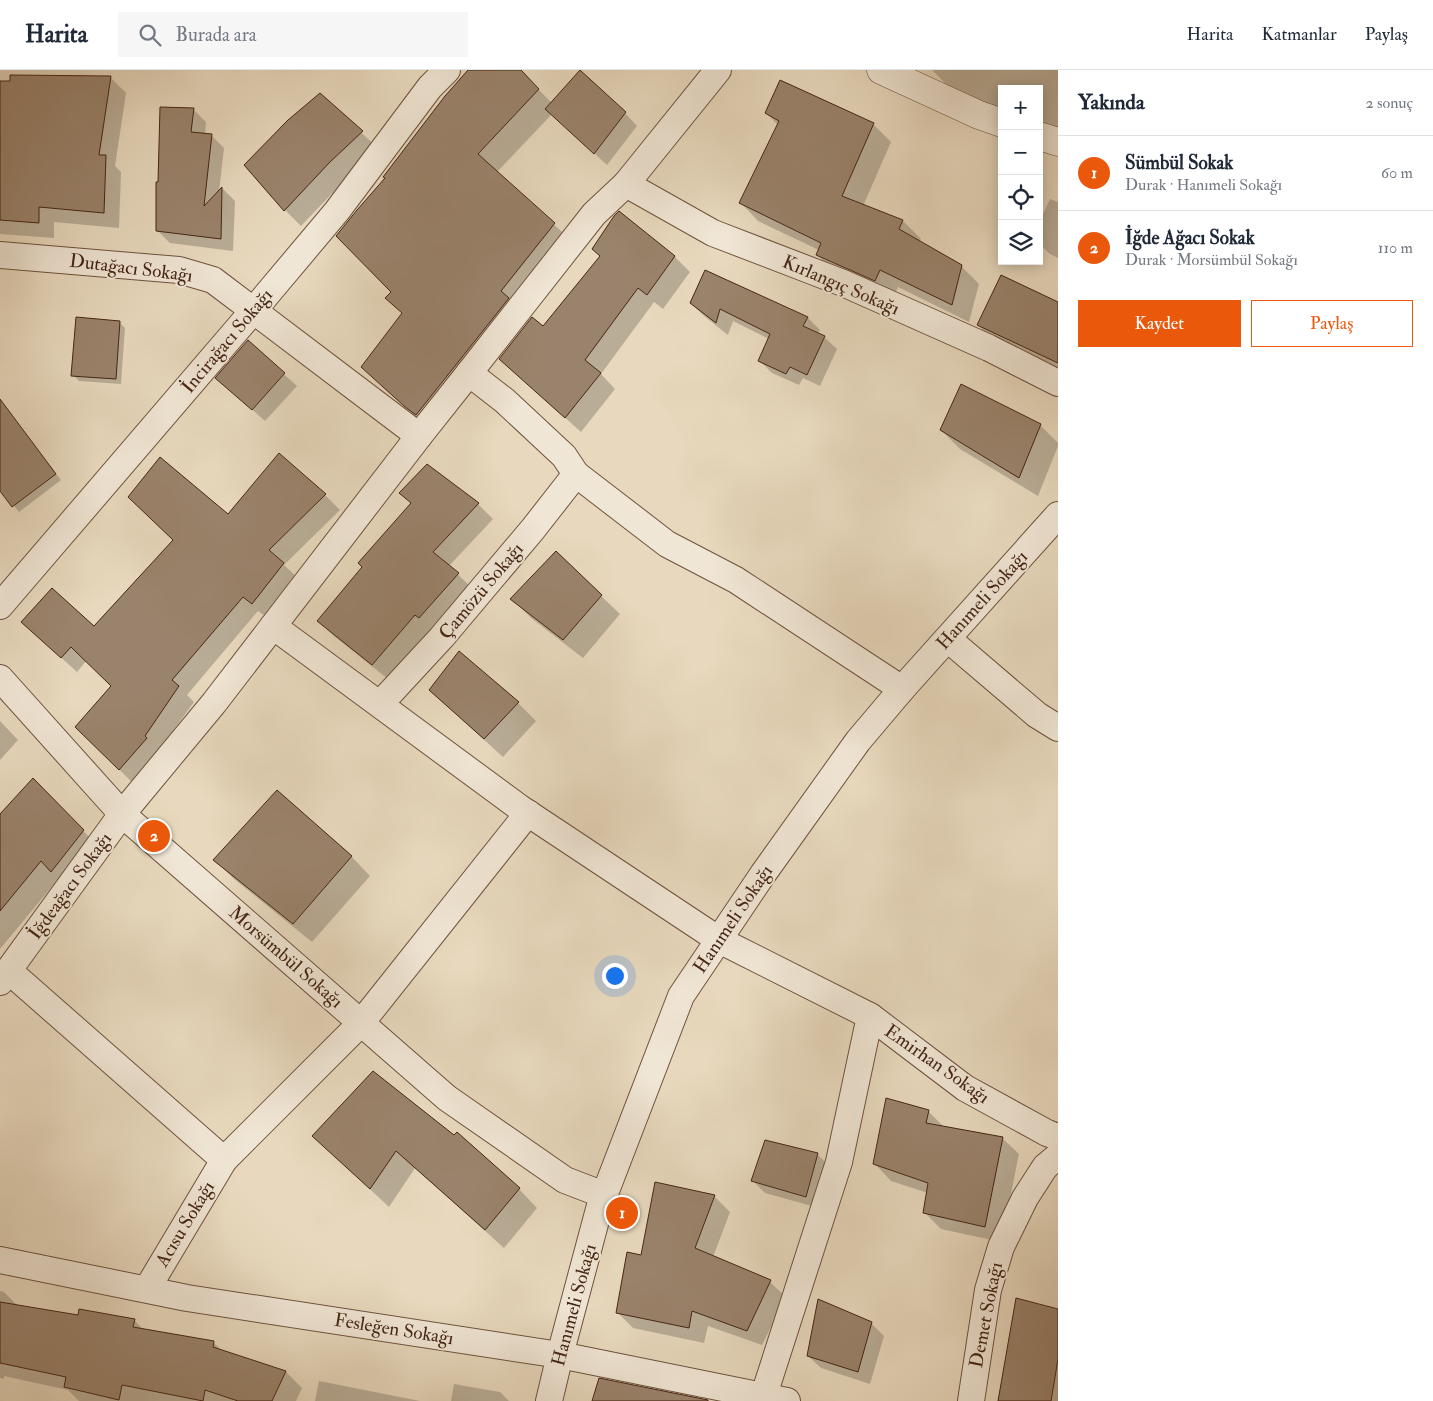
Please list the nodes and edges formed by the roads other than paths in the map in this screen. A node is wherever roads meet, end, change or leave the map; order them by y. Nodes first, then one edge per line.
1 (447, 70) edge
2 (718, 70) edge
3 (881, 70) edge
4 (998, 122) edge
5 (1043, 137) edge
6 (1058, 142) edge
7 (626, 184) junction
8 (0, 255) edge
9 (253, 311) junction
10 (470, 373) junction
11 (1058, 383) edge
12 (419, 436) junction
13 (576, 474) junction
14 (1058, 515) edge
15 (0, 606) edge
16 (273, 626) junction
17 (948, 639) junction
18 (0, 678) edge
19 (902, 689) junction
20 (380, 704) junction
21 (1058, 728) edge
22 (528, 813) junction
23 (122, 814) junction
24 (719, 940) junction
25 (4, 976) edge
26 (870, 1016) junction
27 (360, 1023) junction
28 (1058, 1137) edge
29 (1058, 1156) edge
30 (224, 1160) junction
31 (604, 1195) junction
32 (0, 1260) edge
33 (147, 1289) junction
34 (560, 1355) junction
35 (771, 1400) edge
36 (549, 1401) edge
37 (971, 1401) edge

1 - 9 street, İncirağacı Sokağı
2 - 7 street, İğdeağacı Sokağı
3 - 4 street
5 - 6 street
7 - 10 street, İğdeağacı Sokağı
7 - 11 street, Kırlangıç Sokağı
8 - 9 street, Dutağacı Sokağı
9 - 12 street, Dutağacı Sokağı
9 - 15 street, İncirağacı Sokağı
10 - 12 street, İğdeağacı Sokağı
10 - 13 street
12 - 16 street, İğdeağacı Sokağı
13 - 19 street
13 - 20 street, Çamözü Sokağı
14 - 17 street, Hanımeli Sokağı
16 - 20 street, Emirhan Sokağı
16 - 23 street, İğdeağacı Sokağı
17 - 19 street, Hanımeli Sokağı
17 - 21 street
18 - 23 street, Morsümbül Sokağı
19 - 24 street, Hanımeli Sokağı
20 - 22 street, Emirhan Sokağı
22 - 24 street, Emirhan Sokağı
22 - 27 street, Acısu Sokağı
23 - 25 street, İğdeağacı Sokağı
23 - 27 street, Morsümbül Sokağı
24 - 26 street, Emirhan Sokağı
24 - 31 street, Hanımeli Sokağı
25 - 30 street
26 - 28 street, Emirhan Sokağı
26 - 35 street
27 - 30 street, Acısu Sokağı
27 - 31 street, Morsümbül Sokağı
29 - 37 street, Demet Sokağı
30 - 33 street, Acısu Sokağı
31 - 34 street, Hanımeli Sokağı
32 - 33 street, Fesleğen Sokağı
33 - 34 street, Fesleğen Sokağı
34 - 35 street, Fesleğen Sokağı
34 - 36 street, Hanımeli Sokağı

